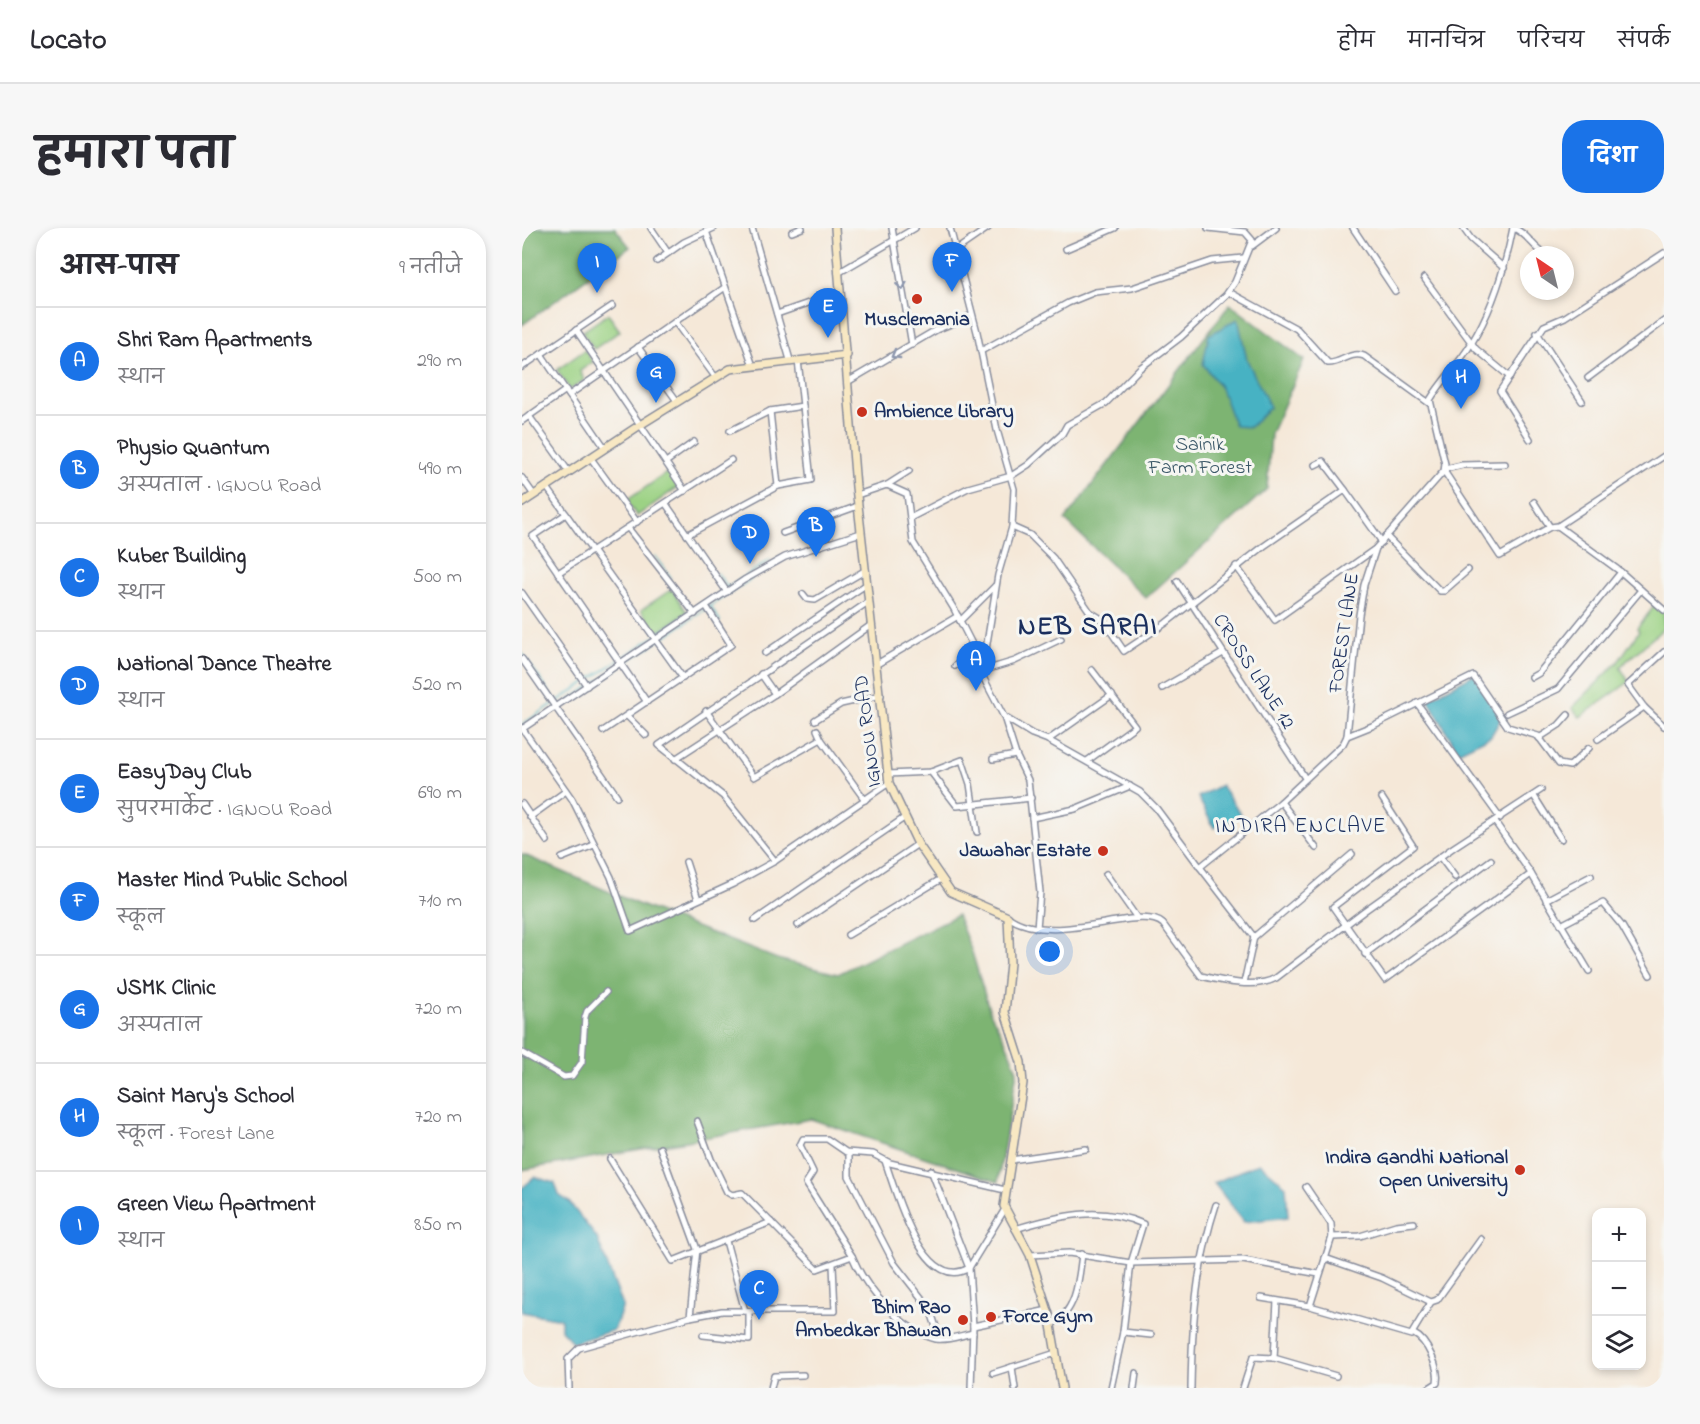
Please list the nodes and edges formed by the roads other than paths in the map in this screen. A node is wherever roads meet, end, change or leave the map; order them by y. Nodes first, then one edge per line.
1 (651, 228) edge
2 (714, 228) edge
3 (752, 228) edge
4 (802, 228) edge
5 (835, 228) edge
6 (892, 228) edge
7 (915, 228) edge
8 (988, 228) edge
9 (1115, 228) edge
10 (1208, 228) edge
11 (1276, 228) edge
12 (1353, 228) edge
13 (1462, 228) edge
14 (1513, 228) edge
15 (951, 229) edge
16 (706, 231) junction
17 (792, 232) dead end
18 (894, 242) junction
19 (1252, 246) junction
20 (1533, 246) edge
21 (1066, 249) dead end
22 (956, 250) junction
23 (668, 253) junction
24 (1664, 253) edge
25 (1243, 258) junction
26 (657, 261) dead end
27 (1504, 268) junction
28 (838, 273) junction
29 (1424, 278) dead end
30 (724, 288) junction
31 (1395, 291) dead end
32 (1229, 292) junction
33 (840, 295) junction
34 (612, 306) dead end
35 (777, 314) junction
36 (970, 316) dead end
37 (1664, 321) edge
38 (675, 322) junction
39 (576, 330) junction
40 (1537, 333) junction
41 (1471, 344) junction
42 (912, 345) junction
43 (638, 347) junction
44 (981, 351) junction
45 (541, 354) junction
46 (847, 355) junction
47 (794, 360) junction
48 (753, 366) junction
49 (522, 367) edge
50 (604, 372) junction
51 (1510, 377) junction
52 (716, 378) junction
53 (1588, 378) dead end
54 (849, 381) junction
55 (567, 393) junction
56 (677, 401) junction
57 (1582, 401) dead end
58 (1429, 403) junction
59 (803, 406) junction
60 (770, 411) junction
61 (530, 416) junction
62 (522, 421) edge
63 (640, 425) junction
64 (730, 431) dead end
65 (1530, 439) dead end
66 (694, 442) dead end
67 (605, 448) junction
68 (1664, 456) edge
69 (590, 458) junction
70 (731, 460) dead end
71 (666, 462) junction
72 (1505, 464) dead end
73 (1315, 465) dead end
74 (1445, 470) junction
75 (909, 471) dead end
76 (569, 472) junction
77 (1011, 476) junction
78 (522, 478) edge
79 (887, 485) junction
80 (546, 486) junction
81 (778, 486) junction
82 (685, 490) junction
83 (1345, 490) junction
84 (534, 495) junction
85 (857, 495) junction
86 (1534, 502) dead end
87 (522, 503) edge
88 (666, 504) junction
89 (858, 506) junction
90 (566, 514) junction
91 (909, 518) junction
92 (637, 522) junction
93 (1558, 526) junction
94 (1012, 527) junction
95 (1550, 527) junction
96 (628, 528) junction
97 (783, 533) dead end
98 (861, 533) junction
99 (687, 535) junction
100 (1386, 536) junction
101 (1382, 542) junction
102 (1376, 548) junction
103 (592, 550) junction
104 (1236, 566) junction
105 (866, 570) junction
106 (1468, 570) dead end
107 (1621, 572) junction
108 (558, 573) junction
109 (1177, 581) dead end
110 (867, 584) junction
111 (996, 585) junction
112 (1641, 590) junction
113 (727, 592) junction
114 (522, 593) edge
115 (803, 594) dead end
116 (868, 602) junction
117 (1191, 603) junction
118 (706, 606) junction
119 (1664, 610) edge
120 (695, 614) junction
121 (959, 619) junction
122 (871, 625) junction
123 (1061, 639) dead end
124 (656, 640) junction
125 (976, 652) junction
126 (1664, 652) edge
127 (765, 653) dead end
128 (1223, 653) junction
129 (522, 659) edge
130 (621, 664) junction
131 (877, 664) junction
132 (955, 666) dead end
133 (1092, 670) dead end
134 (982, 671) junction
135 (761, 674) junction
136 (1532, 677) dead end
137 (682, 678) junction
138 (587, 686) junction
139 (1162, 688) dead end
140 (775, 694) junction
141 (881, 695) junction
142 (1112, 695) junction
143 (647, 702) junction
144 (1417, 703) junction
145 (553, 704) junction
146 (1644, 707) junction
147 (706, 711) junction
148 (1507, 714) dead end
149 (1568, 715) dead end
150 (627, 716) junction
151 (1004, 717) junction
152 (815, 720) dead end
153 (1664, 726) edge
154 (522, 729) edge
155 (721, 730) junction
156 (817, 730) dead end
157 (603, 731) dead end
158 (646, 735) dead end
159 (1347, 735) junction
160 (1539, 738) junction
161 (821, 739) junction
162 (1598, 739) dead end
163 (1048, 740) junction
164 (1589, 748) dead end
165 (1016, 755) junction
166 (675, 759) junction
167 (993, 759) dead end
168 (1087, 761) junction
169 (931, 772) junction
170 (888, 774) junction
171 (1305, 778) junction
172 (889, 783) junction
173 (1130, 785) junction
174 (1541, 790) dead end
175 (566, 791) junction
176 (617, 796) dead end
177 (1534, 796) junction
178 (1031, 798) junction
179 (1382, 798) dead end
180 (866, 800) junction
181 (1281, 802) junction
182 (522, 804) edge
183 (972, 804) junction
184 (530, 817) junction
185 (904, 818) junction
186 (1032, 818) junction
187 (1497, 820) junction
188 (977, 832) dead end
189 (1561, 839) dead end
190 (547, 841) dead end
191 (918, 844) junction
192 (594, 845) junction
193 (1316, 848) dead end
194 (1352, 854) dead end
195 (1440, 857) junction
196 (562, 858) dead end
197 (1491, 860) dead end
198 (775, 861) junction
199 (686, 862) dead end
200 (1200, 867) junction
201 (1106, 874) dead end
202 (1531, 874) junction
203 (1592, 876) dead end
204 (1455, 877) dead end
205 (941, 879) junction
206 (698, 899) junction
207 (1546, 900) junction
208 (1008, 917) junction
209 (1137, 918) junction
210 (755, 920) dead end
211 (798, 925) dead end
212 (1561, 925) junction
213 (1345, 927) junction
214 (1037, 928) junction
215 (848, 935) dead end
216 (1254, 937) junction
217 (1365, 954) junction
218 (1589, 971) dead end
219 (1650, 975) dead end
220 (1244, 983) junction
221 (606, 992) dead end
222 (522, 1053) edge
223 (696, 1121) dead end
224 (660, 1148) dead end
225 (1086, 1149) dead end
226 (849, 1153) junction
227 (610, 1159) dead end
228 (1011, 1160) junction
229 (885, 1161) junction
230 (931, 1170) junction
231 (1306, 1187) dead end
232 (1005, 1190) junction
233 (1216, 1204) dead end
234 (1005, 1209) junction
235 (771, 1222) junction
236 (1414, 1223) dead end
237 (1015, 1229) junction
238 (1332, 1237) junction
239 (1481, 1239) dead end
240 (726, 1241) junction
241 (697, 1253) junction
242 (1082, 1254) junction
243 (1030, 1255) junction
244 (852, 1256) junction
245 (1325, 1258) junction
246 (1199, 1260) junction
247 (1131, 1263) junction
248 (833, 1265) junction
249 (969, 1268) junction
250 (1319, 1274) junction
251 (1261, 1298) dead end
252 (1277, 1301) junction
253 (1431, 1302) junction
254 (1310, 1306) junction
255 (1048, 1310) junction
256 (747, 1311) junction
257 (690, 1317) junction
258 (1052, 1324) junction
259 (973, 1326) junction
260 (1123, 1332) junction
261 (973, 1333) junction
262 (1414, 1334) junction
263 (703, 1335) dead end
264 (1151, 1335) dead end
265 (940, 1339) junction
266 (1056, 1353) junction
267 (1274, 1358) junction
268 (1012, 1367) junction
269 (993, 1373) dead end
270 (1136, 1373) dead end
271 (803, 1374) dead end
272 (1336, 1376) dead end
273 (569, 1388) edge
274 (771, 1388) edge
275 (971, 1388) edge
276 (1015, 1388) edge
277 (1062, 1388) edge
278 (1111, 1388) edge
279 (1134, 1388) edge
280 (1191, 1388) edge
281 (1243, 1388) edge
282 (1429, 1388) edge

1 - 23 street
2 - 16 street
3 - 35 street
4 - 17 street
5 - 28 street, IGNOU ROAD
6 - 18 street
7 - 18 street
8 - 22 street
9 - 21 street
10 - 19 street
11 - 19 street
12 - 31 street
13 - 27 street
14 - 20 street
14 - 27 street
15 - 22 street
16 - 23 street
16 - 30 street
18 - 28 street
18 -> 42 street
19 - 25 street
22 - 44 street
23 - 26 street
24 - 40 street
25 - 32 street
25 - 44 street
27 - 41 street
28 - 33 street, IGNOU ROAD
29 - 41 street
30 - 38 street
30 - 48 street
32 - 58 street
32 - 77 street
33 - 35 street
33 - 46 street, IGNOU ROAD
34 - 39 street
35 - 47 street
36 - 42 street
37 - 53 street
38 - 43 street
38 - 52 street
39 - 45 street
39 - 50 street
40 - 51 street
40 - 57 street
41 - 51 street
41 - 58 street
42 -> 54 street
43 - 50 street
43 - 56 street
44 - 77 street
45 - 49 street
45 - 55 street
46 - 47 street
46 - 54 street, IGNOU ROAD
47 - 48 street
47 - 59 street
48 - 52 street
50 - 55 street
50 - 63 street
51 - 65 street
52 - 56 street
54 - 85 street, IGNOU ROAD
55 - 61 street
55 - 67 street
56 - 63 street
58 - 74 street
59 - 60 street
59 - 81 street
60 - 64 street
60 - 81 street
61 - 62 street
61 - 76 street
63 - 67 street
63 - 71 street
66 - 71 street
67 - 69 street
68 - 93 street
69 - 76 street
69 - 92 street
70 - 82 street
71 - 82 street
72 - 74 street
73 - 83 street
74 - 95 street
74 - 100 street, FOREST LANE
75 - 79 street
76 - 80 street
77 - 91 street
77 - 94 street
78 - 84 street
79 - 85 street
79 - 91 street
80 - 84 street
80 - 90 street
81 - 99 street
82 - 88 street
83 - 101 street
83 - 104 street
84 - 87 street
85 - 89 street, IGNOU ROAD
86 - 95 street
88 - 92 street
88 - 99 street
89 - 97 street
89 - 98 street, IGNOU ROAD
90 - 103 street
90 - 108 street
91 - 121 street
92 - 96 street
93 - 95 street
93 - 107 street
94 - 111 street
94 - 117 street
96 - 103 street
96 - 120 street
98 - 105 street, IGNOU ROAD
98 - 113 street
99 - 113 street
100 - 101 street, FOREST LANE
100 - 106 street
101 - 102 street, FOREST LANE
102 - 104 street
102 - 159 street, FOREST LANE
103 - 108 street
103 - 124 street
104 - 117 street
105 - 110 street, IGNOU ROAD
105 - 115 street
107 - 112 street
107 - 136 street
108 - 130 street
109 - 117 street, CROSS LANE 12
110 - 116 street, IGNOU ROAD
110 - 127 street
111 - 121 street
111 - 134 street
112 - 119 street
112 - 148 street
113 - 118 street
114 - 138 street
116 - 122 street, IGNOU ROAD
116 - 135 street
117 - 128 street, CROSS LANE 12
118 - 120 street
118 - 137 street
120 - 124 street
121 - 125 street
121 - 131 street
122 - 131 street, IGNOU ROAD
122 - 140 street
123 - 134 street
124 - 130 street
124 - 137 street
125 - 132 street
125 - 134 street
126 - 146 street
128 - 139 street
128 - 171 street, CROSS LANE 12
129 - 145 street
130 - 138 street
130 - 143 street
131 - 141 street, IGNOU ROAD
133 - 142 street
134 - 151 street
135 - 140 street
135 - 147 street
137 - 143 street
138 - 145 street
140 - 155 street
141 - 152 street
141 - 170 street, IGNOU ROAD
142 - 163 street
142 - 168 street
143 - 150 street
144 - 159 street
144 - 160 street
144 - 187 street
145 - 154 street
145 - 176 street
146 - 153 street
146 - 162 street
147 - 155 street
147 - 166 street
149 - 160 street
150 - 157 street
150 - 158 street
151 - 163 street
151 - 165 street
154 - 175 street
155 - 161 street
155 - 166 street
156 - 161 street
159 - 171 street
160 - 164 street
161 - 180 street
163 - 168 street
165 - 167 street
165 - 178 street
166 - 198 street
168 - 173 street
169 - 170 street
169 - 183 street
169 - 183 street
170 - 172 street, IGNOU ROAD
171 - 181 street
172 - 180 street
172 - 185 street, IGNOU ROAD
173 - 186 street
173 - 200 street
174 - 177 street
175 - 184 street
175 - 192 street
177 - 187 street
177 - 189 street
178 - 183 street
178 - 186 street
179 - 213 street
180 - 198 street
181 - 193 street
181 - 200 street
182 - 184 street
183 - 188 street
184 - 190 street
185 - 191 street, IGNOU ROAD
185 - 210 street
186 - 214 street
187 - 195 street
187 - 202 street
191 - 205 street, IGNOU ROAD
191 - 211 street
192 - 196 street
192 - 206 street
194 - 216 street
195 - 204 street
195 - 213 street
197 - 217 street
198 - 206 street
199 - 206 street
200 - 216 street
201 - 209 street
202 - 207 street
202 - 217 street
203 - 207 street
205 - 208 street, IGNOU ROAD
205 - 215 street
207 - 212 street
208 - 214 street
208 - 228 street
209 - 214 street
209 - 220 street
212 - 218 street
212 - 219 street
213 - 217 street
213 - 220 street
216 - 220 street
221 - 222 street
223 - 235 street
224 - 241 street
225 - 228 street
226 - 229 street
226 - 244 street
226 - 265 street
227 - 241 street
228 - 232 street
229 - 230 street
229 - 249 street
230 - 232 street
230 - 249 street
231 - 238 street
232 - 234 street
233 - 246 street
234 - 237 street
234 - 249 street
235 - 240 street
235 - 248 street
236 - 238 street
237 - 243 street
237 - 247 street
238 - 245 street
239 - 253 street
240 - 241 street
240 - 256 street
241 - 257 street
242 - 243 street
242 - 247 street
242 - 258 street
243 - 255 street
244 - 248 street
244 - 265 street
245 - 250 street
245 - 253 street
246 - 247 street
246 - 250 street
246 - 280 street
247 - 260 street
248 - 256 street
249 - 259 street
250 - 254 street
251 - 252 street
252 - 254 street
252 - 267 street
253 - 262 street
254 - 262 street
255 - 258 street
255 - 259 street
256 - 257 street
256 - 263 street
257 - 273 street
258 - 266 street
259 - 261 street
260 - 264 street
260 - 278 street
261 - 265 street
261 - 275 street
262 - 282 street
266 - 268 street
266 - 277 street
267 - 272 street
267 - 281 street
268 - 269 street
268 - 276 street
270 - 279 street
271 - 274 street

